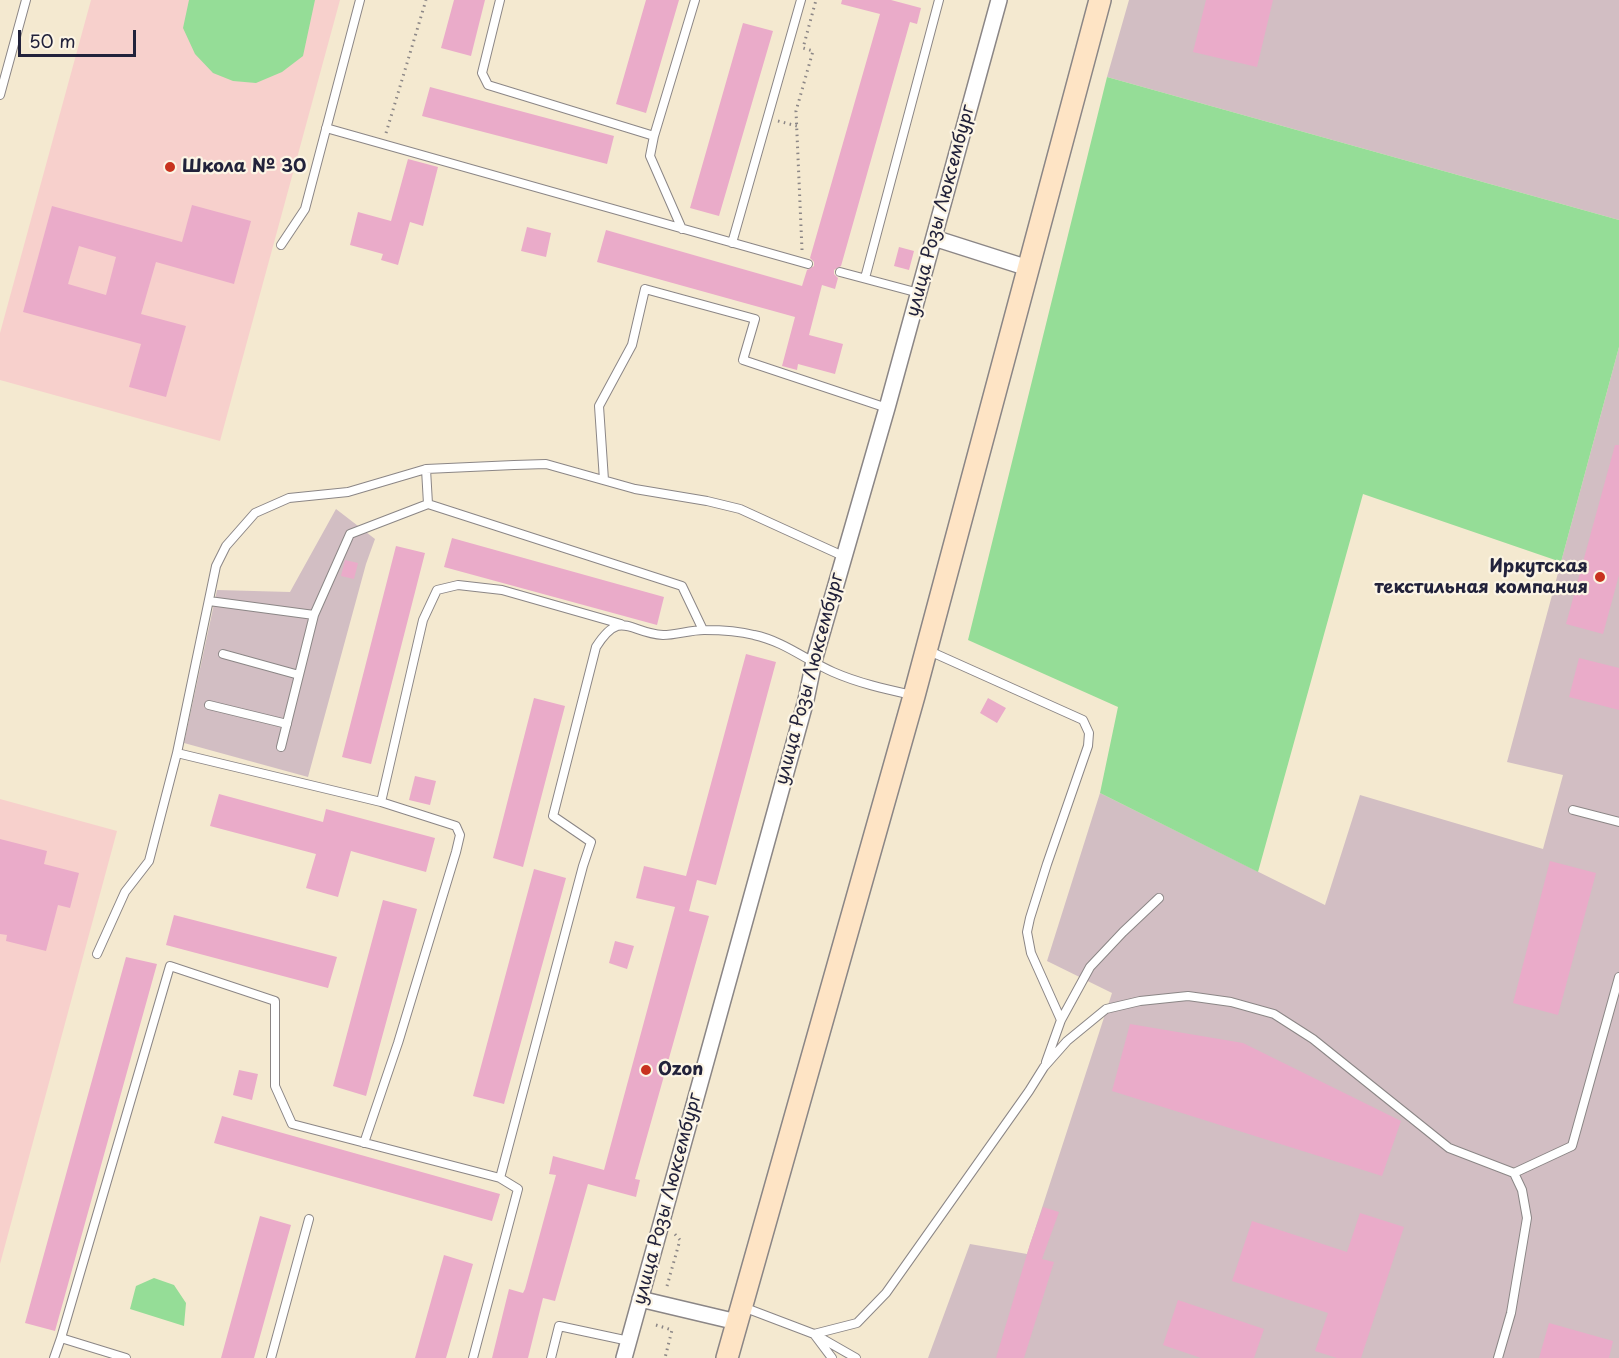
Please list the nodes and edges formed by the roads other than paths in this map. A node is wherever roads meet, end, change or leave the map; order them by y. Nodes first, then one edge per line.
1 (26, 0) edge
2 (360, 0) edge
3 (500, 0) edge
4 (695, 0) edge
5 (801, 0) edge
6 (939, 0) edge
7 (999, 0) edge
8 (1100, 0) edge
9 (0, 95) edge
10 (326, 129) junction
11 (654, 136) junction
12 (682, 229) junction
13 (934, 238) junction
14 (732, 243) junction
15 (281, 245) dead end
16 (806, 263) road end
17 (1028, 268) junction
18 (840, 272) dead end
19 (865, 278) junction
20 (919, 293) junction
21 (887, 408) junction
22 (426, 469) junction
23 (604, 480) junction
24 (428, 504) junction
25 (843, 556) junction
26 (209, 601) junction
27 (314, 615) junction
28 (624, 625) junction
29 (703, 630) junction
30 (926, 649) junction
31 (223, 654) dead end
32 (814, 661) junction
33 (300, 675) junction
34 (914, 696) junction
35 (209, 705) dead end
36 (287, 724) junction
37 (281, 747) dead end
38 (177, 753) junction
39 (381, 802) junction
40 (1573, 810) dead end
41 (1619, 822) edge
42 (1159, 898) dead end
43 (97, 954) dead end
44 (1619, 977) edge
45 (1062, 1020) junction
46 (1044, 1067) junction
47 (364, 1143) junction
48 (1514, 1173) junction
49 (500, 1178) junction
50 (309, 1219) dead end
51 (640, 1299) junction
52 (740, 1314) junction
53 (814, 1334) junction
54 (61, 1338) junction
55 (629, 1341) junction
56 (54, 1358) edge
57 (126, 1358) edge
58 (271, 1358) edge
59 (473, 1358) edge
60 (551, 1358) edge
61 (624, 1358) edge
62 (727, 1358) edge
63 (832, 1358) edge
64 (856, 1358) edge
65 (1498, 1358) edge

1 - 9 lane
2 - 10 lane
3 - 11 lane
4 - 11 lane
5 - 14 lane
6 - 19 lane
7 - 13 street, улица Розы Люксембург
8 - 17 main road
10 - 12 lane
10 - 15 lane
11 - 12 lane
12 - 14 lane
13 - 17 street
13 - 20 street, улица Розы Люксембург
14 - 16 lane
17 - 30 main road
18 - 19 lane
19 - 20 lane
20 - 21 street, улица Розы Люксембург
21 - 23 lane
21 - 25 street, улица Розы Люксембург
22 - 23 lane
22 - 24 lane
22 - 26 lane
23 - 25 lane
24 - 27 lane
24 - 29 lane
25 - 32 street, улица Розы Люксембург
26 - 27 lane
26 - 38 lane
27 - 33 lane
28 - 29 lane
28 - 39 lane
28 - 49 lane
29 - 32 lane
30 - 34 main road
30 - 45 lane
31 - 33 lane
32 - 34 lane
32 - 51 street, улица Розы Люксембург
33 - 36 lane
34 - 52 main road
35 - 36 lane
36 - 37 lane
38 - 39 lane
38 - 43 lane
39 - 47 lane
40 - 41 lane
42 - 45 lane
44 - 48 lane
45 - 46 lane
46 - 48 lane
46 - 53 lane
47 - 49 lane
47 - 54 lane
48 - 65 lane
49 - 59 lane
50 - 58 lane
51 - 52 street
51 - 55 street, улица Розы Люксембург
52 - 53 lane
52 - 62 main road
53 - 63 lane
53 - 64 lane
54 - 56 lane
54 - 57 lane
55 - 60 lane
55 - 61 street, улица Розы Люксембург

